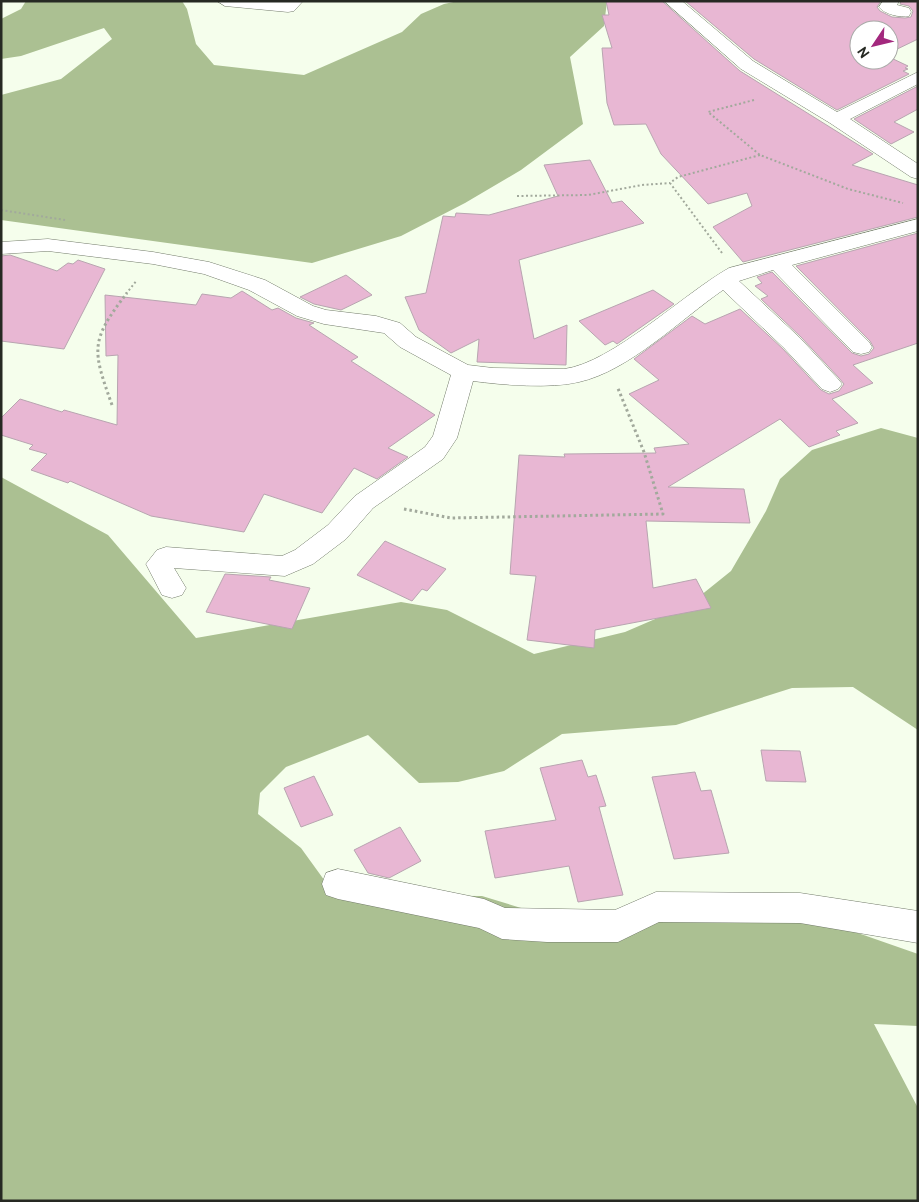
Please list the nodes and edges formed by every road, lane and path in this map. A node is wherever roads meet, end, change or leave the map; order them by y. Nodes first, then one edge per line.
1 (226, 1) edge
2 (295, 1) edge
3 (672, 1) edge
4 (918, 78) edge
5 (789, 92) junction
6 (837, 119) junction
7 (760, 155) junction
8 (918, 173) edge
9 (670, 183) junction
10 (517, 196) dead end
11 (914, 215) edge
12 (1, 248) edge
13 (154, 258) junction
14 (778, 263) junction
15 (731, 277) junction
16 (861, 347) dead end
17 (606, 363) junction
18 (464, 372) junction
19 (830, 384) dead end
20 (112, 405) dead end
21 (364, 502) junction
22 (172, 588) dead end
23 (338, 884) dead end
24 (918, 927) edge

1 - 2 street
3 - 5 street
4 - 6 street
5 - 6 street
5 - 7 path
6 - 8 street
7 - 9 path
7 - 11 path
9 - 10 path
9 - 15 path
11 - 14 street
12 - 13 street
13 - 18 street
13 - 20 path
14 - 15 street
14 - 16 street
15 - 17 street
15 - 19 street
17 - 18 street
17 - 21 path
18 - 21 street
21 - 22 street
23 - 24 street

